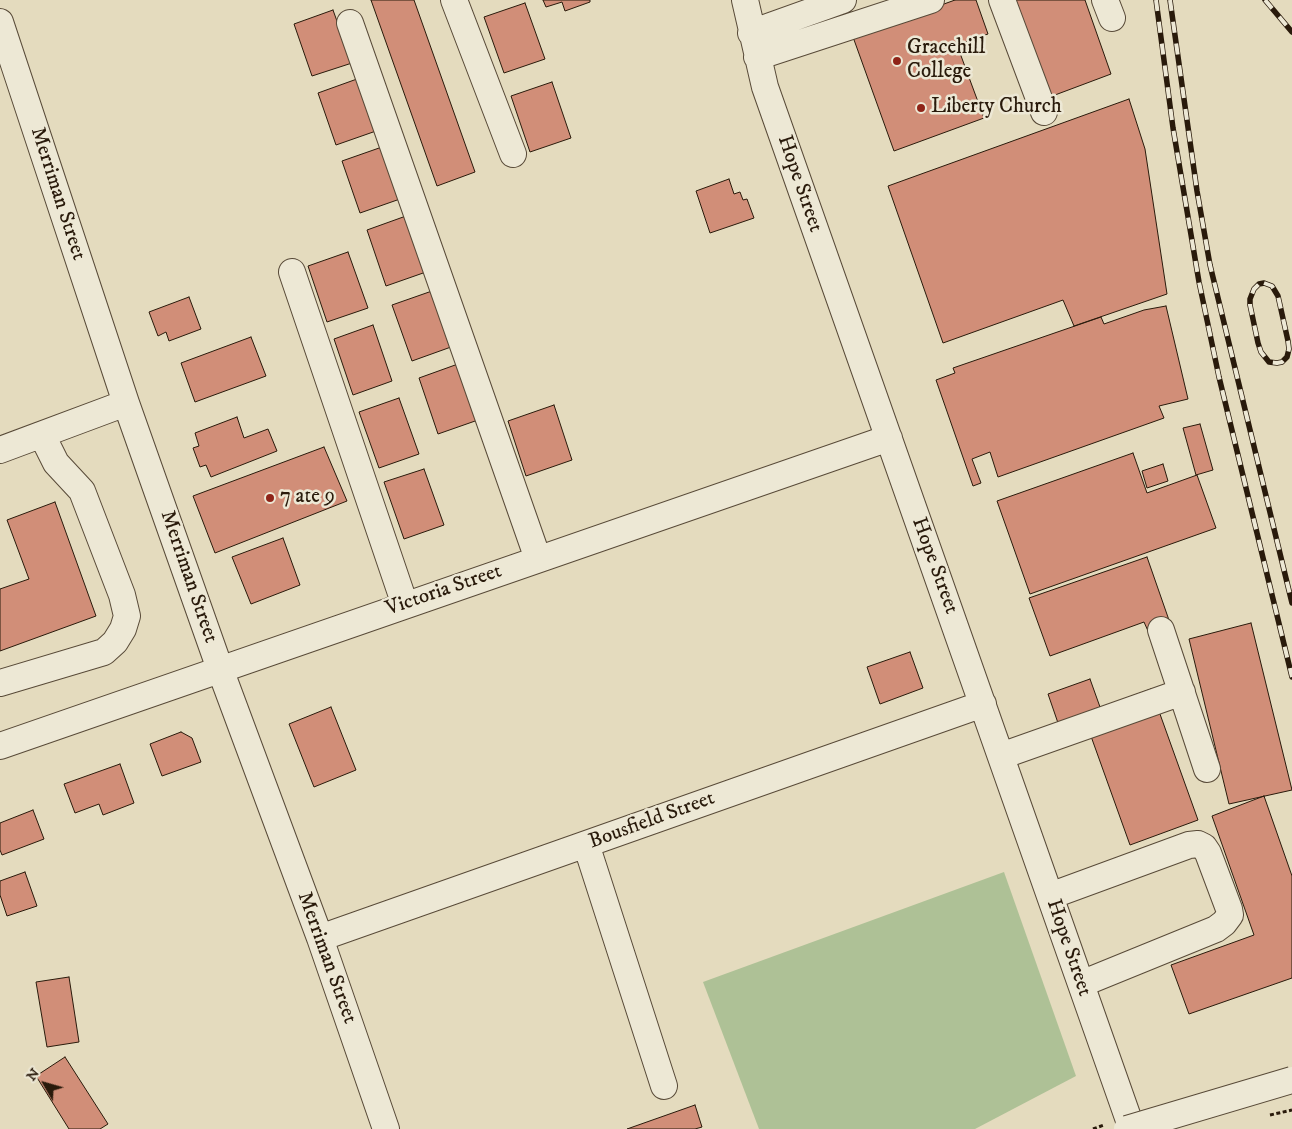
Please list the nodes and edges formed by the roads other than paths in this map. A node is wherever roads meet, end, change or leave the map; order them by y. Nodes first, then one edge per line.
1 (454, 0) edge
2 (745, 0) edge
3 (843, 0) edge
4 (931, 0) edge
5 (1002, 0) edge
6 (0, 22) edge
7 (350, 23) dead end
8 (754, 45) junction
9 (1044, 112) dead end
10 (513, 154) dead end
11 (292, 272) dead end
12 (126, 403) junction
13 (42, 435) junction
14 (889, 438) junction
15 (0, 450) edge
16 (538, 559) junction
17 (405, 605) junction
18 (1161, 630) dead end
19 (220, 669) junction
20 (0, 683) edge
21 (1182, 692) junction
22 (983, 704) junction
23 (0, 746) edge
24 (1001, 756) junction
25 (1207, 769) dead end
26 (586, 844) junction
27 (1050, 896) junction
28 (320, 938) junction
29 (1081, 984) junction
30 (1292, 1080) edge
31 (664, 1086) dead end
32 (386, 1129) edge
33 (1128, 1129) edge
34 (1132, 1129) edge

1 - 10 street
2 - 8 street, Hope Street
3 - 8 street
4 - 8 street
5 - 9 street
6 - 12 street, Merriman Street
7 - 16 street
8 - 14 street, Hope Street
11 - 17 street
12 - 13 street
12 - 19 street, Merriman Street
13 - 15 street
13 - 20 street
14 - 16 street, Victoria Street
14 - 22 street, Hope Street
16 - 17 street, Victoria Street
17 - 19 street, Victoria Street
18 - 21 street
19 - 23 street, Victoria Street
19 - 28 street, Merriman Street
21 - 24 street
21 - 25 street
22 - 24 street, Hope Street
22 - 26 street, Bousfield Street
24 - 27 street, Hope Street
26 - 28 street, Bousfield Street
26 - 31 street
27 - 29 street, Hope Street
27 - 29 street
28 - 32 street, Merriman Street
29 - 34 street, Hope Street
30 - 33 street, bridge

